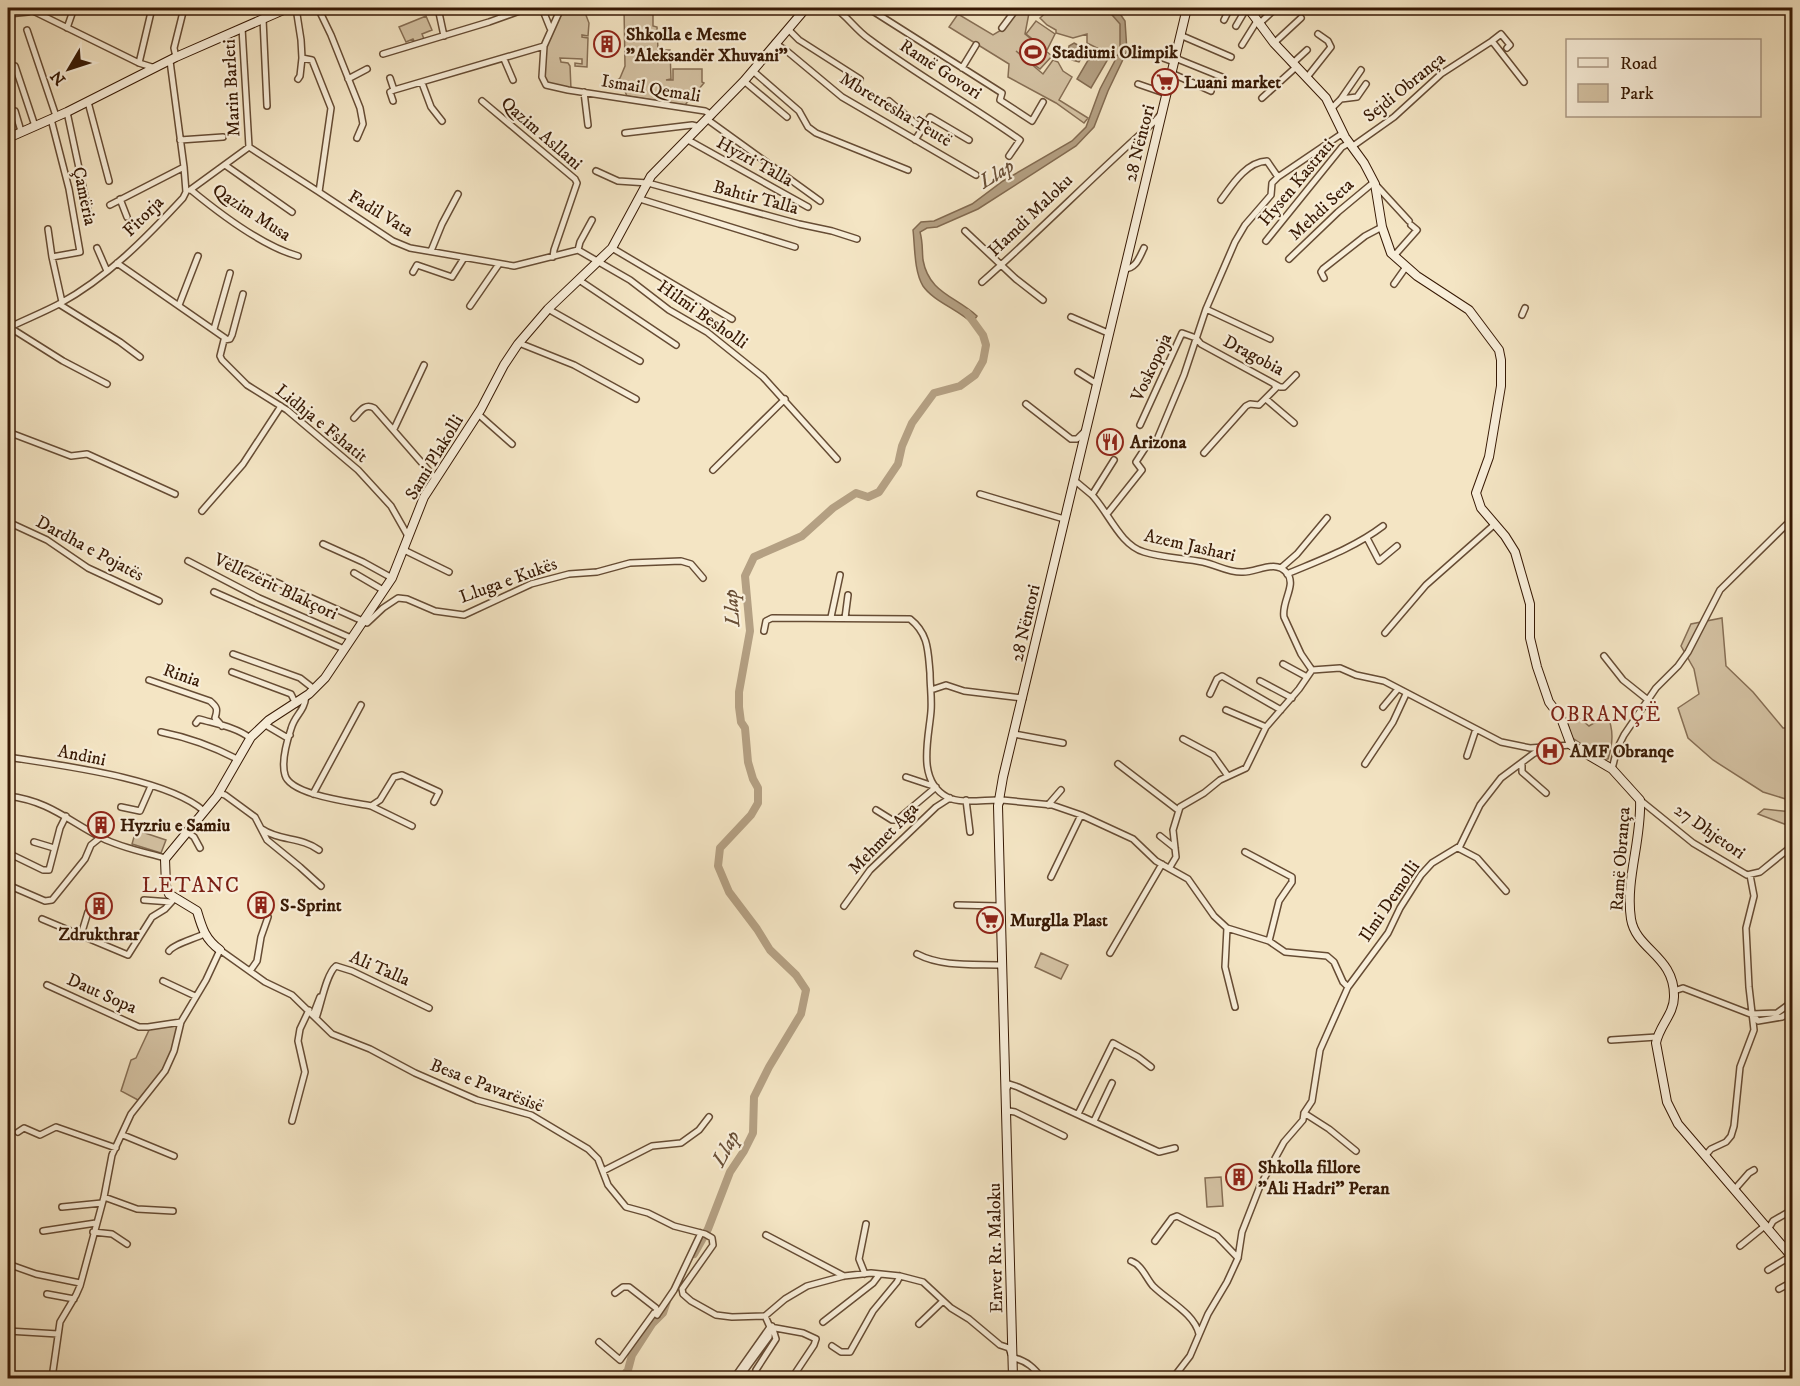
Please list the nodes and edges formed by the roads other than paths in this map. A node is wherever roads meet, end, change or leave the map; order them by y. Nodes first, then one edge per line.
1 (28, 8) edge
2 (74, 8) edge
3 (152, 8) edge
4 (184, 8) edge
5 (288, 8) edge
6 (296, 8) edge
7 (318, 8) edge
8 (438, 8) edge
9 (528, 8) edge
10 (542, 8) edge
11 (561, 8) edge
12 (806, 8) edge
13 (835, 8) edge
14 (868, 8) edge
15 (1017, 8) edge
16 (1187, 8) edge
17 (1230, 8) edge
18 (1275, 9) dead end
19 (1249, 10) edge
20 (8, 14) edge
21 (1301, 18) dead end
22 (263, 19) junction
23 (1224, 20) dead end
24 (1257, 21) junction
25 (1236, 26) dead end
26 (67, 28) junction
27 (242, 28) junction
28 (550, 28) junction
29 (1002, 28) dead end
30 (788, 29) junction
31 (27, 30) dead end
32 (1264, 30) junction
33 (1318, 34) dead end
34 (1180, 35) junction
35 (444, 36) junction
36 (1492, 41) junction
37 (775, 44) junction
38 (1274, 44) junction
39 (976, 45) dead end
40 (1242, 45) dead end
41 (544, 46) junction
42 (1507, 48) dead end
43 (1307, 50) dead end
44 (383, 54) dead end
45 (1152, 54) dead end
46 (1231, 57) dead end
47 (302, 58) junction
48 (504, 58) junction
49 (173, 59) junction
50 (1174, 60) junction
51 (1291, 62) junction
52 (139, 63) junction
53 (15, 66) dead end
54 (156, 68) junction
55 (962, 68) junction
56 (367, 69) dead end
57 (753, 70) junction
58 (1361, 70) dead end
59 (1171, 74) junction
60 (1306, 76) junction
61 (1222, 77) dead end
62 (390, 78) dead end
63 (298, 79) dead end
64 (348, 79) junction
65 (860, 79) dead end
66 (513, 80) dead end
67 (744, 81) junction
68 (1524, 82) dead end
69 (422, 83) junction
70 (1138, 84) dead end
71 (1366, 84) dead end
72 (394, 90) junction
73 (1211, 91) dead end
74 (584, 92) junction
75 (1167, 94) junction
76 (1263, 98) dead end
77 (1341, 99) junction
78 (393, 101) dead end
79 (482, 101) dead end
80 (889, 101) dead end
81 (88, 102) junction
82 (1043, 102) dead end
83 (267, 106) dead end
84 (1331, 109) junction
85 (15, 111) dead end
86 (1162, 111) junction
87 (67, 112) junction
88 (787, 117) dead end
89 (54, 118) junction
90 (710, 118) junction
91 (442, 121) dead end
92 (588, 125) dead end
93 (35, 126) junction
94 (701, 127) junction
95 (922, 129) junction
96 (21, 131) junction
97 (625, 133) dead end
98 (223, 137) dead end
99 (8, 138) edge
100 (357, 138) dead end
101 (180, 140) junction
102 (688, 140) junction
103 (915, 140) junction
104 (969, 140) dead end
105 (1349, 142) junction
106 (249, 147) junction
107 (1009, 156) dead end
108 (225, 165) junction
109 (184, 167) junction
110 (908, 170) dead end
111 (596, 171) dead end
112 (1100, 171) junction
113 (975, 175) dead end
114 (1108, 175) dead end
115 (1278, 177) junction
116 (109, 181) dead end
117 (648, 183) junction
118 (1374, 183) junction
119 (189, 191) junction
120 (319, 192) junction
121 (458, 194) dead end
122 (640, 199) junction
123 (120, 200) junction
124 (820, 201) dead end
125 (1221, 201) dead end
126 (110, 205) dead end
127 (808, 207) dead end
128 (292, 212) dead end
129 (90, 215) dead end
130 (127, 217) dead end
131 (592, 220) dead end
132 (1382, 227) junction
133 (48, 229) dead end
134 (965, 231) dead end
135 (857, 239) dead end
136 (1266, 241) dead end
137 (795, 247) dead end
138 (97, 248) dead end
139 (612, 248) junction
140 (1144, 248) dead end
141 (578, 250) junction
142 (432, 251) junction
143 (198, 256) dead end
144 (298, 256) dead end
145 (1394, 256) junction
146 (52, 257) junction
147 (554, 257) junction
148 (464, 258) junction
149 (1289, 259) dead end
150 (599, 262) junction
151 (117, 263) junction
152 (499, 264) junction
153 (1000, 265) junction
154 (1406, 267) junction
155 (1124, 269) junction
156 (107, 271) junction
157 (413, 272) dead end
158 (230, 273) dead end
159 (1324, 278) dead end
160 (579, 280) junction
161 (982, 282) dead end
162 (1394, 284) dead end
163 (8, 289) edge
164 (243, 294) dead end
165 (1043, 300) dead end
166 (60, 303) junction
167 (179, 305) junction
168 (470, 306) dead end
169 (1525, 308) dead end
170 (548, 309) junction
171 (1206, 309) junction
172 (1522, 315) dead end
173 (1071, 317) dead end
174 (732, 319) dead end
175 (8, 327) edge
176 (214, 329) junction
177 (1108, 333) junction
178 (225, 338) junction
179 (1196, 338) junction
180 (1269, 339) dead end
181 (519, 343) junction
182 (676, 345) dead end
183 (140, 357) dead end
184 (640, 361) dead end
185 (423, 365) dead end
186 (1078, 372) dead end
187 (1296, 375) dead end
188 (107, 384) dead end
189 (1097, 384) junction
190 (1274, 384) junction
191 (636, 399) dead end
192 (784, 399) junction
193 (1266, 399) junction
194 (1026, 404) dead end
195 (281, 406) junction
196 (1792, 411) edge
197 (478, 414) junction
198 (354, 418) dead end
199 (1294, 423) dead end
200 (1140, 425) dead end
201 (1792, 425) edge
202 (394, 429) junction
203 (8, 432) edge
204 (1085, 432) junction
205 (1149, 442) dead end
206 (1156, 442) dead end
207 (512, 444) dead end
208 (1204, 453) dead end
209 (837, 459) dead end
210 (1114, 460) dead end
211 (712, 470) dead end
212 (436, 479) junction
213 (1074, 480) junction
214 (175, 494) dead end
215 (980, 494) dead end
216 (1092, 495) junction
217 (202, 511) dead end
218 (1107, 514) junction
219 (1327, 518) dead end
220 (1064, 519) junction
221 (1792, 519) edge
222 (8, 522) edge
223 (1495, 524) junction
224 (1383, 526) dead end
225 (408, 536) junction
226 (1367, 538) junction
227 (323, 544) dead end
228 (1397, 546) dead end
229 (404, 550) junction
230 (188, 561) dead end
231 (247, 568) dead end
232 (1281, 568) junction
233 (449, 572) dead end
234 (354, 573) dead end
235 (1287, 574) junction
236 (840, 575) dead end
237 (392, 578) junction
238 (704, 578) dead end
239 (383, 590) junction
240 (214, 592) dead end
241 (848, 595) dead end
242 (159, 601) dead end
243 (831, 617) junction
244 (845, 618) junction
245 (363, 621) junction
246 (764, 631) dead end
247 (1385, 633) dead end
248 (351, 638) junction
249 (344, 649) junction
250 (233, 654) dead end
251 (1605, 657) dead end
252 (1283, 664) dead end
253 (1312, 670) junction
254 (232, 672) dead end
255 (1307, 677) junction
256 (149, 680) dead end
257 (1260, 681) dead end
258 (314, 688) junction
259 (1398, 689) junction
260 (931, 690) junction
261 (1210, 694) dead end
262 (1406, 694) junction
263 (306, 696) junction
264 (1023, 698) junction
265 (1292, 698) junction
266 (1648, 700) junction
267 (296, 704) junction
268 (361, 705) dead end
269 (1383, 707) dead end
270 (1226, 710) dead end
271 (1281, 710) junction
272 (196, 723) dead end
273 (264, 724) junction
274 (1268, 725) junction
275 (222, 726) junction
276 (1476, 729) junction
277 (161, 732) dead end
278 (1014, 734) junction
279 (290, 735) junction
280 (250, 738) junction
281 (1183, 739) dead end
282 (1063, 743) dead end
283 (1571, 745) junction
284 (1546, 747) junction
285 (1467, 756) dead end
286 (8, 757) edge
287 (237, 759) junction
288 (1522, 763) junction
289 (1118, 764) dead end
290 (1365, 764) dead end
291 (1612, 769) junction
292 (1228, 776) junction
293 (906, 777) dead end
294 (151, 786) junction
295 (936, 787) junction
296 (1061, 790) dead end
297 (218, 793) junction
298 (1546, 793) dead end
299 (313, 794) junction
300 (8, 796) edge
301 (950, 798) junction
302 (966, 800) junction
303 (1640, 801) junction
304 (434, 802) dead end
305 (1048, 805) junction
306 (370, 806) junction
307 (998, 806) junction
308 (121, 807) dead end
309 (876, 810) dead end
310 (1178, 810) junction
311 (204, 811) junction
312 (1081, 815) junction
313 (66, 816) junction
314 (412, 826) dead end
315 (261, 828) junction
316 (186, 831) junction
317 (970, 832) dead end
318 (1160, 836) dead end
319 (102, 837) junction
320 (34, 842) dead end
321 (1792, 846) edge
322 (200, 848) dead end
323 (1458, 848) junction
324 (54, 849) junction
325 (1176, 849) junction
326 (319, 850) dead end
327 (1245, 852) dead end
328 (8, 853) edge
329 (165, 858) junction
330 (1162, 864) junction
331 (1170, 867) junction
332 (1750, 875) junction
333 (1051, 877) dead end
334 (8, 885) edge
335 (321, 886) dead end
336 (1506, 891) dead end
337 (144, 900) dead end
338 (173, 900) junction
339 (957, 905) dead end
340 (844, 906) dead end
341 (88, 912) dead end
342 (1002, 913) junction
343 (268, 917) dead end
344 (42, 919) dead end
345 (1227, 928) junction
346 (204, 933) junction
347 (81, 935) junction
348 (1269, 941) junction
349 (169, 951) dead end
350 (223, 952) junction
351 (1110, 953) dead end
352 (917, 954) dead end
353 (330, 966) dead end
354 (250, 971) junction
355 (1003, 971) junction
356 (163, 981) dead end
357 (47, 985) dead end
358 (1348, 987) junction
359 (1674, 991) junction
360 (195, 996) junction
361 (1792, 1002) edge
362 (1235, 1006) dead end
363 (429, 1008) dead end
364 (1792, 1011) edge
365 (313, 1014) junction
366 (1753, 1014) junction
367 (181, 1023) junction
368 (1657, 1037) junction
369 (1611, 1040) dead end
370 (1151, 1067) dead end
371 (1112, 1083) dead end
372 (1006, 1090) junction
373 (1304, 1113) junction
374 (1078, 1114) junction
375 (1006, 1116) junction
376 (709, 1117) dead end
377 (292, 1121) dead end
378 (1094, 1121) junction
379 (18, 1132) dead end
380 (123, 1134) junction
381 (1064, 1136) dead end
382 (116, 1148) junction
383 (1175, 1148) dead end
384 (1356, 1151) dead end
385 (174, 1156) dead end
386 (1706, 1156) junction
387 (1754, 1170) dead end
388 (603, 1172) junction
389 (1736, 1189) junction
390 (103, 1200) junction
391 (62, 1207) dead end
392 (1792, 1210) edge
393 (173, 1211) dead end
394 (96, 1223) junction
395 (866, 1224) dead end
396 (1768, 1227) junction
397 (43, 1231) dead end
398 (93, 1232) junction
399 (703, 1233) junction
400 (766, 1235) dead end
401 (1155, 1241) dead end
402 (127, 1244) dead end
403 (1740, 1246) dead end
404 (1792, 1257) edge
405 (1238, 1258) junction
406 (1131, 1261) dead end
407 (8, 1264) edge
408 (1768, 1270) dead end
409 (865, 1274) junction
410 (879, 1275) junction
411 (844, 1276) junction
412 (900, 1276) junction
413 (1792, 1282) edge
414 (81, 1283) junction
415 (1779, 1289) dead end
416 (615, 1293) dead end
417 (47, 1294) dead end
418 (74, 1299) junction
419 (943, 1301) junction
420 (657, 1315) junction
421 (765, 1316) junction
422 (824, 1322) dead end
423 (919, 1324) dead end
424 (771, 1326) junction
425 (8, 1331) edge
426 (58, 1334) junction
427 (1199, 1334) junction
428 (599, 1342) dead end
429 (832, 1346) dead end
430 (1012, 1355) junction
431 (1012, 1364) junction
432 (756, 1370) dead end
433 (741, 1377) edge
434 (52, 1378) edge
435 (734, 1378) edge
436 (792, 1378) edge
437 (1013, 1378) edge
438 (1042, 1378) edge
439 (1173, 1378) edge

1 - 20 street
1 - 26 street
2 - 26 street
3 - 52 street
4 - 49 street, Fitorja
5 - 22 street
6 - 47 street
7 - 64 street
8 - 35 street
9 - 35 street
10 - 28 street
11 - 28 street, Ismail Qemali
12 - 30 street, Hyzri Talla
13 - 107 street, Ramë Govori
14 - 55 street
15 - 29 street
16 - 34 street, 28 Nëntori
17 - 23 street
18 - 32 street
19 - 24 street
19 - 25 street
21 - 38 street
22 - 27 street
22 - 83 street
24 - 32 street
24 - 40 street
26 - 52 street
27 - 49 street
27 - 106 street, Marin Barleti
28 - 41 street, Ismail Qemali
30 - 37 street, Hyzri Talla
30 - 65 street
31 - 89 street
32 - 38 street
33 - 60 street
34 - 46 street
34 - 50 street, 28 Nëntori
35 - 44 street
36 - 42 street
36 - 68 street
36 - 105 street, Sejdi Obrança
37 - 57 street, Hyzri Talla
37 - 103 street, Mbretresha Teutë
38 - 51 street
39 - 55 street
41 - 48 street
41 - 74 street, Ismail Qemali
43 - 51 street
45 - 50 street
47 - 63 street
47 - 120 street
48 - 66 street
48 - 69 street
49 - 54 street
49 - 101 street, Fitorja
50 - 59 street, 28 Nëntori
50 - 61 street
51 - 60 street
52 - 54 street
53 - 93 street
54 - 81 street
55 - 82 street
56 - 64 street
57 - 67 street, Hyzri Talla
57 - 110 street
58 - 77 street
59 - 73 street
59 - 75 street, 28 Nëntori
60 - 76 street
60 - 84 street
62 - 72 street
64 - 100 street
67 - 88 street
67 - 90 street, Hyzri Talla
69 - 72 street
69 - 91 street
70 - 75 street, 28 Nëntori
71 - 77 street
72 - 78 street
74 - 90 street, Ismail Qemali
74 - 92 street, Ismail Qemali
75 - 86 street, 28 Nëntori
77 - 84 street
79 - 147 street, Qazim Asllani
80 - 95 street
81 - 87 street
81 - 116 street
84 - 105 street
85 - 96 street
86 - 112 street, Hamdi Maloku
86 - 155 street, 28 Nëntori
87 - 89 street
87 - 129 street
89 - 93 street
89 - 146 street, Çamëria
90 - 94 street, Hyzri Talla
90 - 124 street
93 - 96 street
94 - 97 street, Hyzri Talla
94 - 102 street, Hyzri Talla
95 - 103 street
95 - 104 street
96 - 99 street
98 - 101 street
101 - 109 street, Fitorja
102 - 117 street, Hyzri Talla
102 - 127 street, Hyzri Talla
103 - 113 street, Mbretresha Teutë
105 - 115 street
105 - 118 street
105 - 136 street, Hysen Kastrati
106 - 108 street
106 - 120 street, Fadil Vata
108 - 119 street
108 - 128 street
109 - 119 street, Fitorja
109 - 123 street
111 - 117 street
112 - 114 street, Hamdi Maloku
112 - 153 street, Hamdi Maloku
115 - 125 street
115 - 171 street
117 - 122 street, Hyzri Talla
117 - 135 street, Bahtir Talla
118 - 132 street
118 - 145 street
118 - 149 street, Mehdi Seta
119 - 144 street, Qazim Musa
119 - 151 street, Fitorja
120 - 142 street, Fadil Vata
121 - 142 street, Fadil Vata
122 - 137 street
122 - 139 street, Hyzri Talla
123 - 126 street
123 - 130 street
131 - 141 street
132 - 145 street
132 - 159 street
133 - 146 street
134 - 153 street
138 - 156 street
139 - 150 street, Hyzri Talla
139 - 174 street
140 - 155 street
141 - 147 street, Fadil Vata
141 - 150 street
142 - 148 street, Fadil Vata
143 - 167 street
145 - 154 street
146 - 166 street
147 - 152 street, Fadil Vata
148 - 152 street, Fadil Vata
148 - 157 street, Fadil Vata
150 - 160 street, Sami Plakolli
150 - 192 street, Hilmi Besholli
151 - 156 street, Fitorja
151 - 167 street
152 - 168 street
153 - 161 street, Hamdi Maloku
153 - 165 street
154 - 162 street
154 - 223 street
155 - 177 street, 28 Nëntori
156 - 166 street, Fitorja
158 - 176 street
160 - 170 street, Sami Plakolli
160 - 182 street
163 - 175 street
164 - 178 street
166 - 175 street, Fitorja
166 - 183 street
167 - 176 street
169 - 172 street
170 - 181 street, Sami Plakolli
170 - 184 street
171 - 179 street
171 - 180 street
173 - 177 street
175 - 188 street
176 - 178 street
177 - 189 street, 28 Nëntori
178 - 195 street, Lidhja e Fshatit
179 - 190 street, Dragobia
179 - 200 street, Voskopoja
179 - 206 street
181 - 191 street
181 - 197 street, Sami Plakolli
185 - 202 street
186 - 189 street
187 - 190 street, Dragobia
189 - 204 street, 28 Nëntori
190 - 193 street
192 - 209 street, Hilmi Besholli
192 - 211 street
193 - 199 street
193 - 208 street
194 - 204 street
195 - 217 street
195 - 225 street, Lidhja e Fshatit
196 - 201 street
197 - 207 street, Sami Plakolli
197 - 212 street, Sami Plakolli
198 - 202 street
202 - 212 street
203 - 214 street
204 - 213 street, 28 Nëntori
205 - 218 street
210 - 216 street
212 - 225 street, Sami Plakolli
213 - 216 street, Azem Jashari
213 - 220 street, 28 Nëntori
215 - 220 street
216 - 218 street, Azem Jashari
218 - 232 street, Azem Jashari
219 - 232 street
220 - 264 street, 28 Nëntori
221 - 266 street
222 - 242 street, Dardha e Pojatës
223 - 247 street
223 - 283 street
224 - 226 street
225 - 229 street, Sami Plakolli
226 - 228 street
226 - 235 street
227 - 237 street
229 - 233 street
229 - 237 street, Sami Plakolli
230 - 248 street, Vëllezërit Blakçori
231 - 245 street
232 - 235 street
234 - 239 street
235 - 253 street
236 - 243 street
237 - 239 street, Sami Plakolli
238 - 245 street, Lluga e Kukës
239 - 245 street, Sami Plakolli
240 - 249 street
241 - 244 street
243 - 244 street
243 - 246 street
244 - 260 street
245 - 248 street, Sami Plakolli
248 - 249 street, Sami Plakolli
249 - 258 street, Sami Plakolli
250 - 258 street
251 - 266 street
252 - 255 street
253 - 255 street
253 - 259 street
254 - 267 street
255 - 265 street
256 - 275 street, Rinia
257 - 265 street
258 - 263 street, Sami Plakolli
259 - 262 street
259 - 269 street
260 - 264 street
260 - 295 street
261 - 271 street
262 - 276 street
262 - 290 street
263 - 267 street, Sami Plakolli
263 - 279 street
264 - 278 street, 28 Nëntori
265 - 271 street
266 - 291 street
267 - 273 street, Sami Plakolli
268 - 299 street
270 - 274 street
271 - 274 street
272 - 275 street
273 - 279 street
273 - 280 street, Sami Plakolli
274 - 292 street
275 - 280 street
276 - 284 street
276 - 285 street
277 - 287 street
278 - 282 street
278 - 307 street, 28 Nëntori
279 - 299 street
280 - 287 street, Sami Plakolli
281 - 292 street
283 - 284 street
283 - 291 street, Ramë Obrança
284 - 288 street
286 - 294 street, Andini
287 - 297 street, Sami Plakolli
288 - 298 street
288 - 323 street
289 - 310 street
291 - 303 street, Ramë Obrança
292 - 310 street
293 - 295 street
294 - 308 street
294 - 311 street, Andini
295 - 301 street
295 - 309 street
296 - 305 street
297 - 311 street, Sami Plakolli
297 - 315 street
299 - 306 street
300 - 313 street
301 - 302 street
301 - 340 street, Mehmet Aga
302 - 307 street
302 - 317 street
303 - 332 street, 27 Dhjetori
303 - 359 street, Ramë Obrança
304 - 306 street
305 - 307 street
305 - 312 street
306 - 314 street
307 - 342 street, Enver Rr. Maloku
310 - 325 street
311 - 316 street, Sami Plakolli
312 - 330 street
312 - 333 street
313 - 319 street
313 - 324 street
315 - 326 street
315 - 335 street
316 - 322 street
316 - 329 street, Sami Plakolli
318 - 325 street
319 - 329 street
319 - 334 street
320 - 324 street
321 - 332 street, 27 Dhjetori
323 - 336 street
323 - 358 street, Ilmi Demolli
324 - 328 street
325 - 331 street
327 - 348 street
329 - 338 street
330 - 331 street
330 - 351 street
331 - 345 street
332 - 366 street
337 - 338 street
338 - 346 street
338 - 347 street
339 - 342 street
341 - 347 street
342 - 355 street, Enver Rr. Maloku
343 - 354 street
344 - 347 street
345 - 348 street
345 - 362 street
346 - 349 street
346 - 350 street
348 - 358 street
350 - 354 street, Besa e Pavarësisë
350 - 360 street
352 - 355 street
353 - 365 street
354 - 365 street, Besa e Pavarësisë
355 - 372 street, Enver Rr. Maloku
356 - 360 street
357 - 367 street, Daut Sopa
358 - 373 street, Ilmi Demolli
359 - 366 street
359 - 368 street
360 - 367 street
361 - 366 street
363 - 365 street, Ali Talla
364 - 366 street
365 - 377 street
365 - 388 street, Besa e Pavarësisë
366 - 386 street
367 - 380 street
368 - 369 street
368 - 386 street
370 - 374 street
371 - 378 street
372 - 374 street
372 - 375 street, Enver Rr. Maloku
373 - 384 street
373 - 405 street, Ilmi Demolli
374 - 378 street
375 - 381 street
375 - 430 street, Enver Rr. Maloku
376 - 388 street
378 - 383 street
379 - 382 street
380 - 382 street
380 - 385 street
382 - 390 street
386 - 389 street
387 - 389 street
388 - 399 street, Besa e Pavarësisë
389 - 396 street
390 - 391 street
390 - 393 street
390 - 394 street
392 - 396 street
394 - 397 street
394 - 398 street
395 - 409 street
396 - 403 street
396 - 404 street
398 - 402 street
398 - 414 street
399 - 420 street
399 - 421 street, Besa e Pavarësisë
400 - 411 street
401 - 405 street
404 - 408 street
405 - 427 street
406 - 427 street
407 - 414 street
409 - 410 street
409 - 411 street
410 - 412 street
410 - 422 street
411 - 421 street
412 - 419 street
412 - 429 street
413 - 415 street
414 - 418 street
416 - 420 street
417 - 418 street
418 - 426 street
419 - 423 street
419 - 430 street
420 - 428 street
421 - 424 street
424 - 432 street
424 - 433 street
424 - 435 street
424 - 436 street
425 - 426 street
426 - 434 street
427 - 439 street
430 - 431 street, Enver Rr. Maloku
431 - 437 street, Enver Rr. Maloku
431 - 438 street

